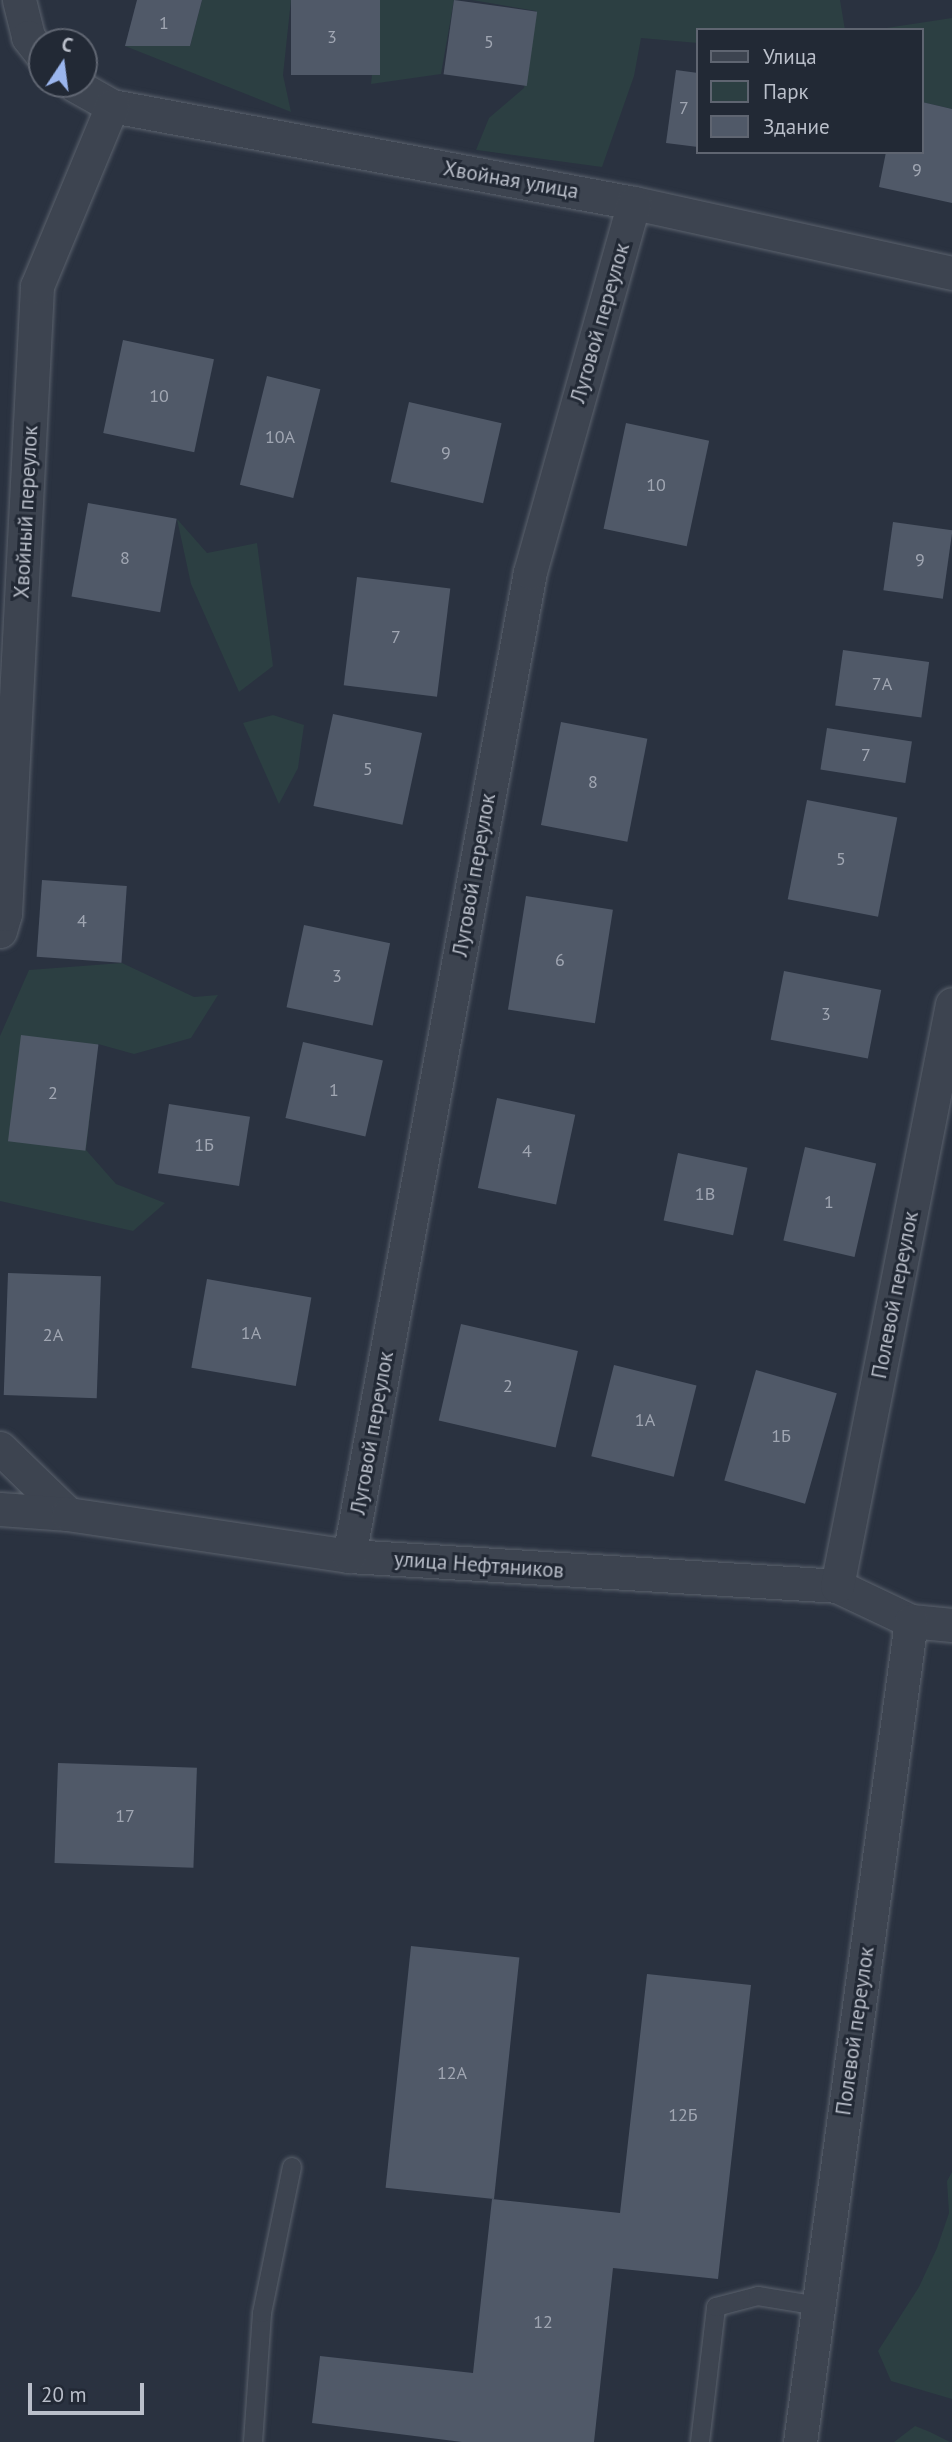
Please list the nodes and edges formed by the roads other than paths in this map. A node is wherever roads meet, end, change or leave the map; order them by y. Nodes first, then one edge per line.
1 (19, 0) edge
2 (29, 28) edge
3 (98, 98) edge
4 (112, 106) junction
5 (634, 203) junction
6 (952, 273) edge
7 (0, 931) edge
8 (952, 1004) edge
9 (0, 1448) edge
10 (0, 1508) edge
11 (68, 1514) junction
12 (349, 1556) junction
13 (837, 1586) junction
14 (911, 1621) junction
15 (952, 1625) edge
16 (292, 2167) dead end
17 (818, 2306) junction
18 (253, 2442) edge
19 (700, 2442) edge
20 (800, 2442) edge

1 - 2 street
3 - 4 street, Хвойная улица
4 - 5 street, Хвойная улица
4 - 7 street, Хвойный переулок
5 - 6 street, Хвойная улица
5 - 12 street, Луговой переулок
8 - 13 street, Полевой переулок
9 - 11 street
10 - 11 street, улица Нефтяников
11 - 12 street, улица Нефтяников
12 - 13 street, улица Нефтяников
13 - 14 street, улица Нефтяников
14 - 15 street, улица Нефтяников
14 - 17 street, Полевой переулок
16 - 18 lane
17 - 19 lane
17 - 20 street, Полевой переулок

